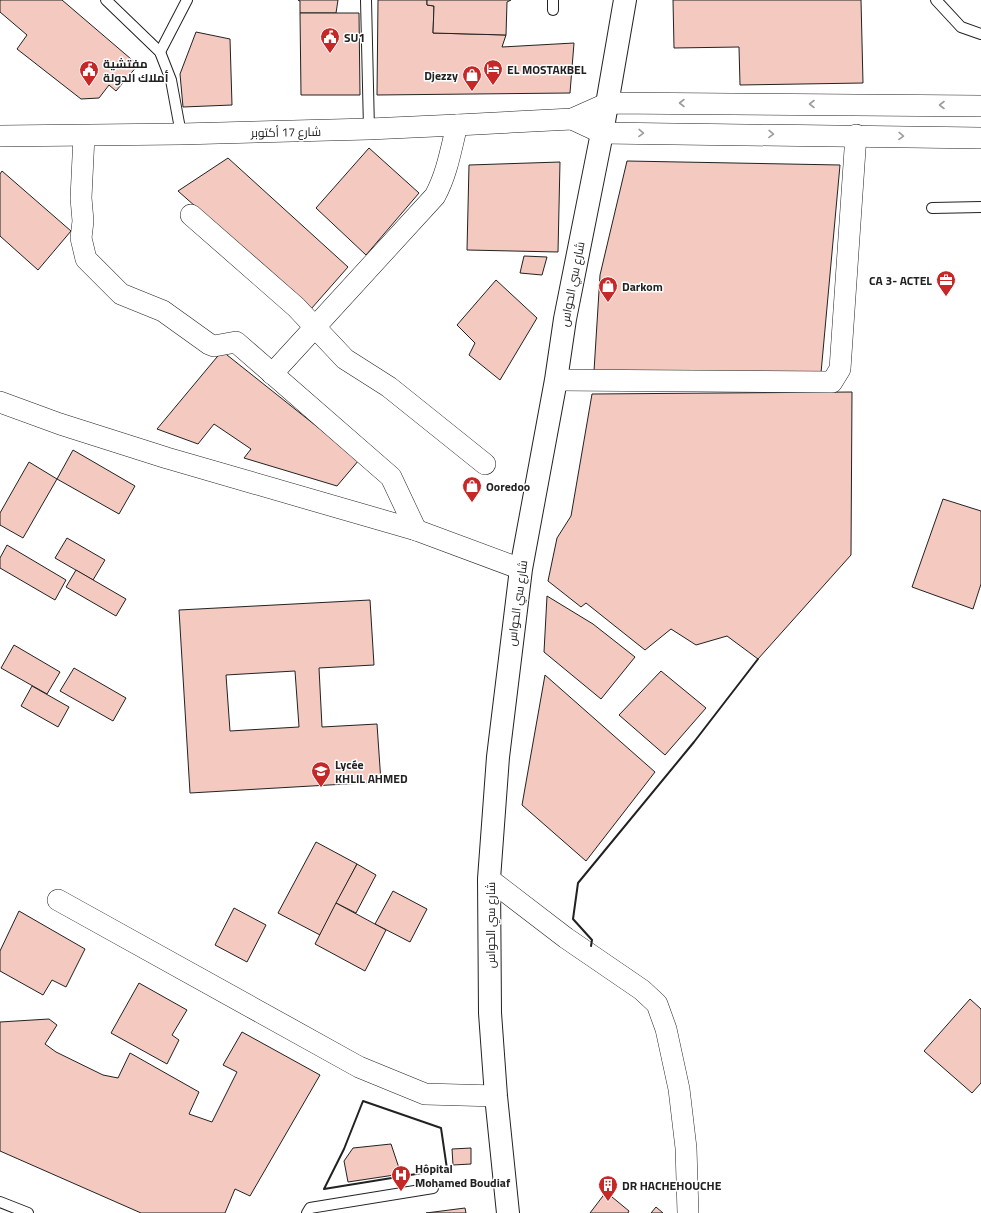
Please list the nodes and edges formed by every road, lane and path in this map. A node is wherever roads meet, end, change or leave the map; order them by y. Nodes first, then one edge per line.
1 (106, 0) edge
2 (187, 0) edge
3 (366, 0) edge
4 (626, 0) edge
5 (936, 0) edge
6 (981, 34) edge
7 (160, 52) junction
8 (608, 103) junction
9 (981, 106) edge
10 (572, 118) junction
11 (457, 125) junction
12 (369, 130) junction
13 (602, 133) junction
14 (181, 134) junction
15 (856, 135) junction
16 (0, 136) edge
17 (84, 136) junction
18 (981, 138) edge
19 (981, 207) edge
20 (932, 208) dead end
21 (191, 216) dead end
22 (314, 327) junction
23 (272, 374) junction
24 (556, 380) junction
25 (0, 402) edge
26 (485, 464) dead end
27 (416, 530) junction
28 (521, 570) junction
29 (490, 879) junction
30 (58, 900) dead end
31 (496, 1096) junction
32 (433, 1188) dead end
33 (0, 1202) edge
34 (28, 1213) edge
35 (307, 1213) edge
36 (508, 1213) edge
37 (688, 1213) edge

1 - 7 lane
2 - 7 lane
3 - 12 lane
4 - 8 street, شارع سي الحواس
5 - 6 lane
7 - 14 lane
9 -> 8 street
8 - 10 street
8 - 13 street, شارع سي الحواس
10 - 11 street, شارع 17 أكتوبر
10 - 13 street
11 - 12 street, شارع 17 أكتوبر
11 - 22 street
12 - 14 street, شارع 17 أكتوبر
13 -> 15 street
13 - 24 street, شارع سي الحواس
14 - 17 street, شارع 17 أكتوبر
15 -> 18 street
15 - 24 street
16 - 17 street, شارع 17 أكتوبر
17 - 23 street
19 - 20 lane
21 - 22 street
22 - 23 street
22 - 26 street
23 - 27 street
24 - 28 street, شارع سي الحواس
25 - 27 street
27 - 28 street
28 - 29 street, شارع سي الحواس
29 - 31 street, شارع سي الحواس
29 - 37 street
30 - 31 street
31 - 36 street, شارع سي الحواس
32 - 35 lane
33 - 34 lane

